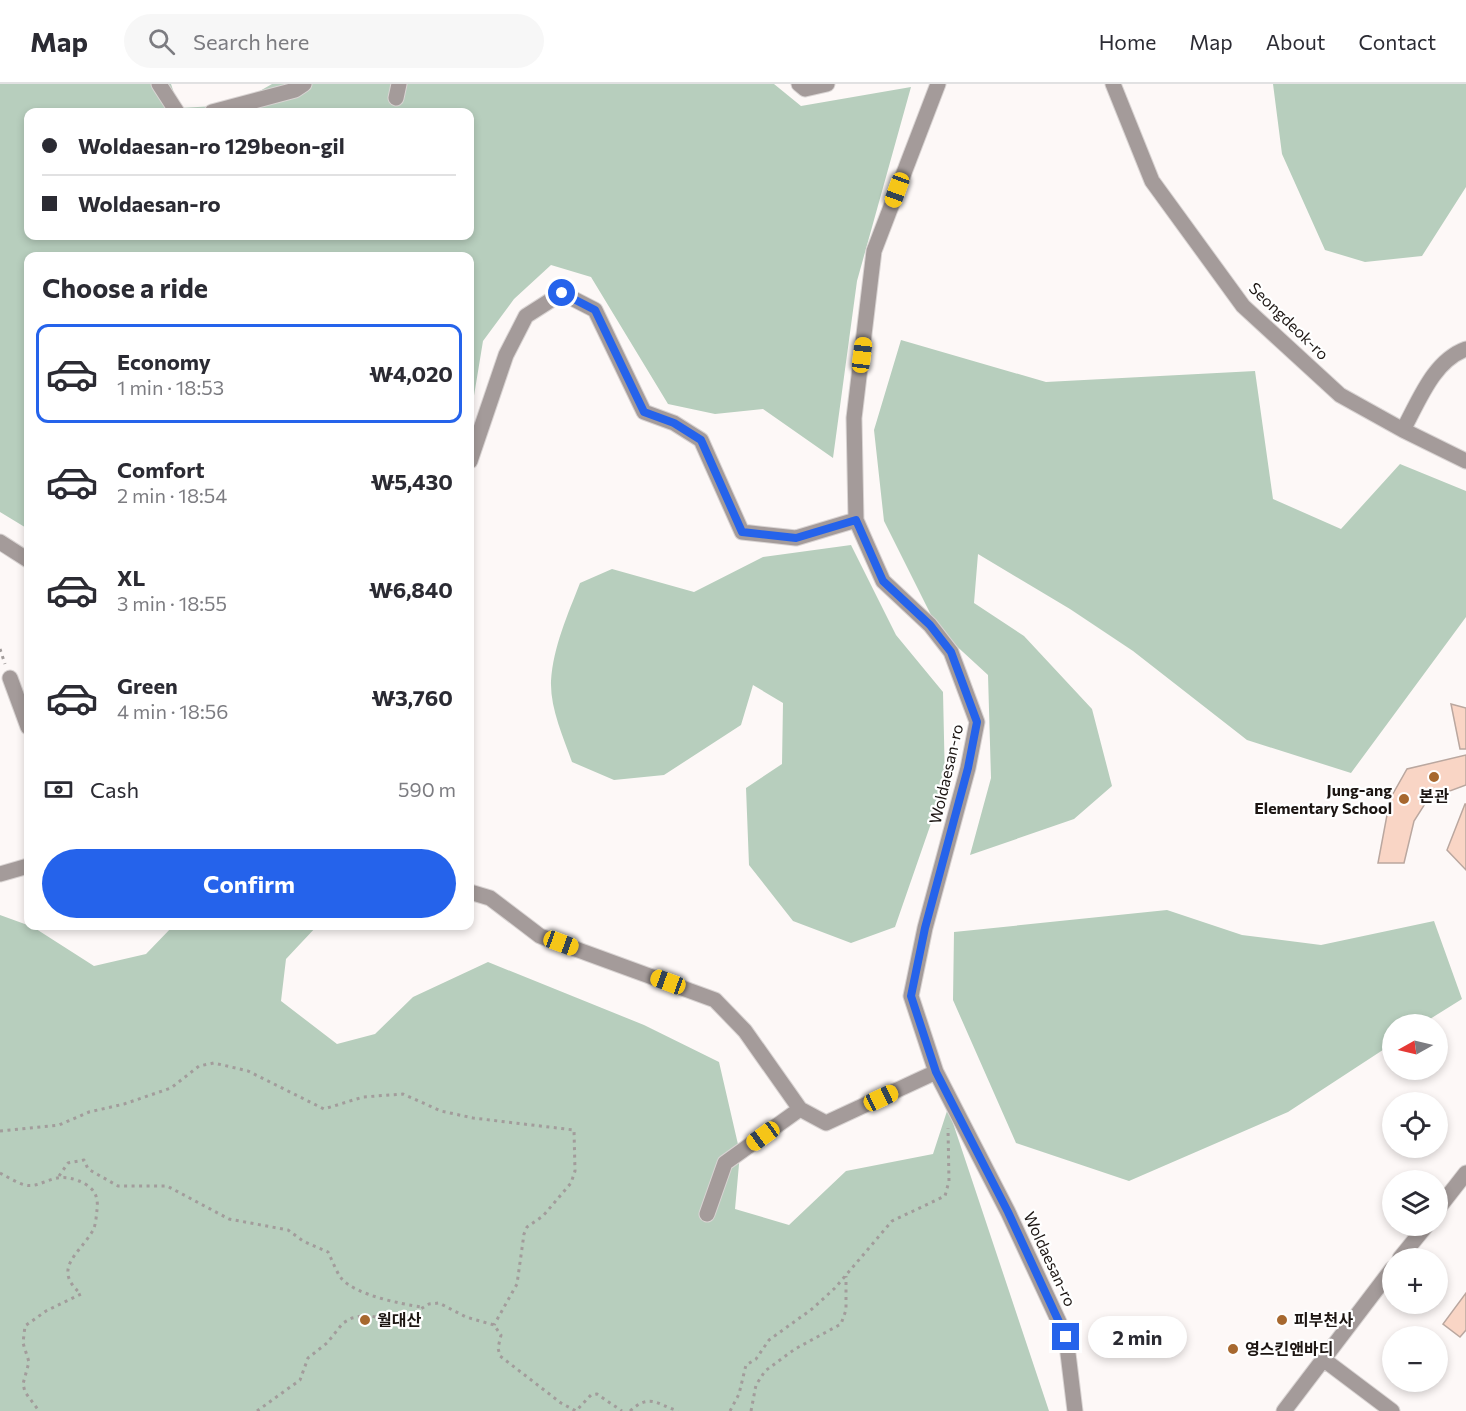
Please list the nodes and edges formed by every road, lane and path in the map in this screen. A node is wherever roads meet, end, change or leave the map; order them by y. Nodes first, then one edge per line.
1 (159, 84) edge
2 (304, 84) edge
3 (799, 84) edge
4 (826, 84) edge
5 (1113, 84) edge
6 (936, 85) edge
7 (174, 108) edge
8 (227, 108) edge
9 (1466, 349) edge
10 (1403, 430) junction
11 (474, 449) edge
12 (1466, 461) edge
13 (856, 520) junction
14 (0, 542) edge
15 (24, 557) edge
16 (10, 678) dead end
17 (24, 716) edge
18 (24, 867) edge
19 (0, 874) edge
20 (474, 893) edge
21 (936, 1072) junction
22 (954, 1107) junction
23 (800, 1109) junction
24 (0, 1131) edge
25 (0, 1173) edge
26 (1466, 1173) edge
27 (59, 1176) junction
28 (1448, 1196) edge
29 (707, 1214) dead end
30 (1417, 1236) edge
31 (1408, 1248) edge
32 (846, 1276) junction
33 (1382, 1282) edge
34 (423, 1307) junction
35 (494, 1325) junction
36 (1323, 1359) junction
37 (39, 1411) edge
38 (257, 1411) edge
39 (622, 1411) edge
40 (630, 1411) edge
41 (678, 1411) edge
42 (730, 1411) edge
43 (751, 1411) edge
44 (1075, 1411) edge
45 (1284, 1411) edge
46 (1392, 1411) edge

1 - 7 street
2 - 8 street
3 - 4 street
5 - 10 street, Seongdeok-ro
6 - 13 street, Woldaesan-ro
9 - 10 street
10 - 12 street, Seongdeok-ro
11 - 13 street
13 - 21 street, Woldaesan-ro
14 - 15 street
16 - 17 street
18 - 19 street
20 - 23 street
21 - 22 street, Woldaesan-ro
21 - 23 street
22 - 32 path
22 - 44 street, Woldaesan-ro
23 - 29 street
24 - 35 path
25 - 27 path
26 - 28 street
27 - 34 path
27 - 37 path
30 - 31 street
32 - 42 path
32 - 43 path
33 - 36 street
34 - 35 path
34 - 38 path
35 - 39 path
36 - 45 street
36 - 46 street
40 - 41 path

